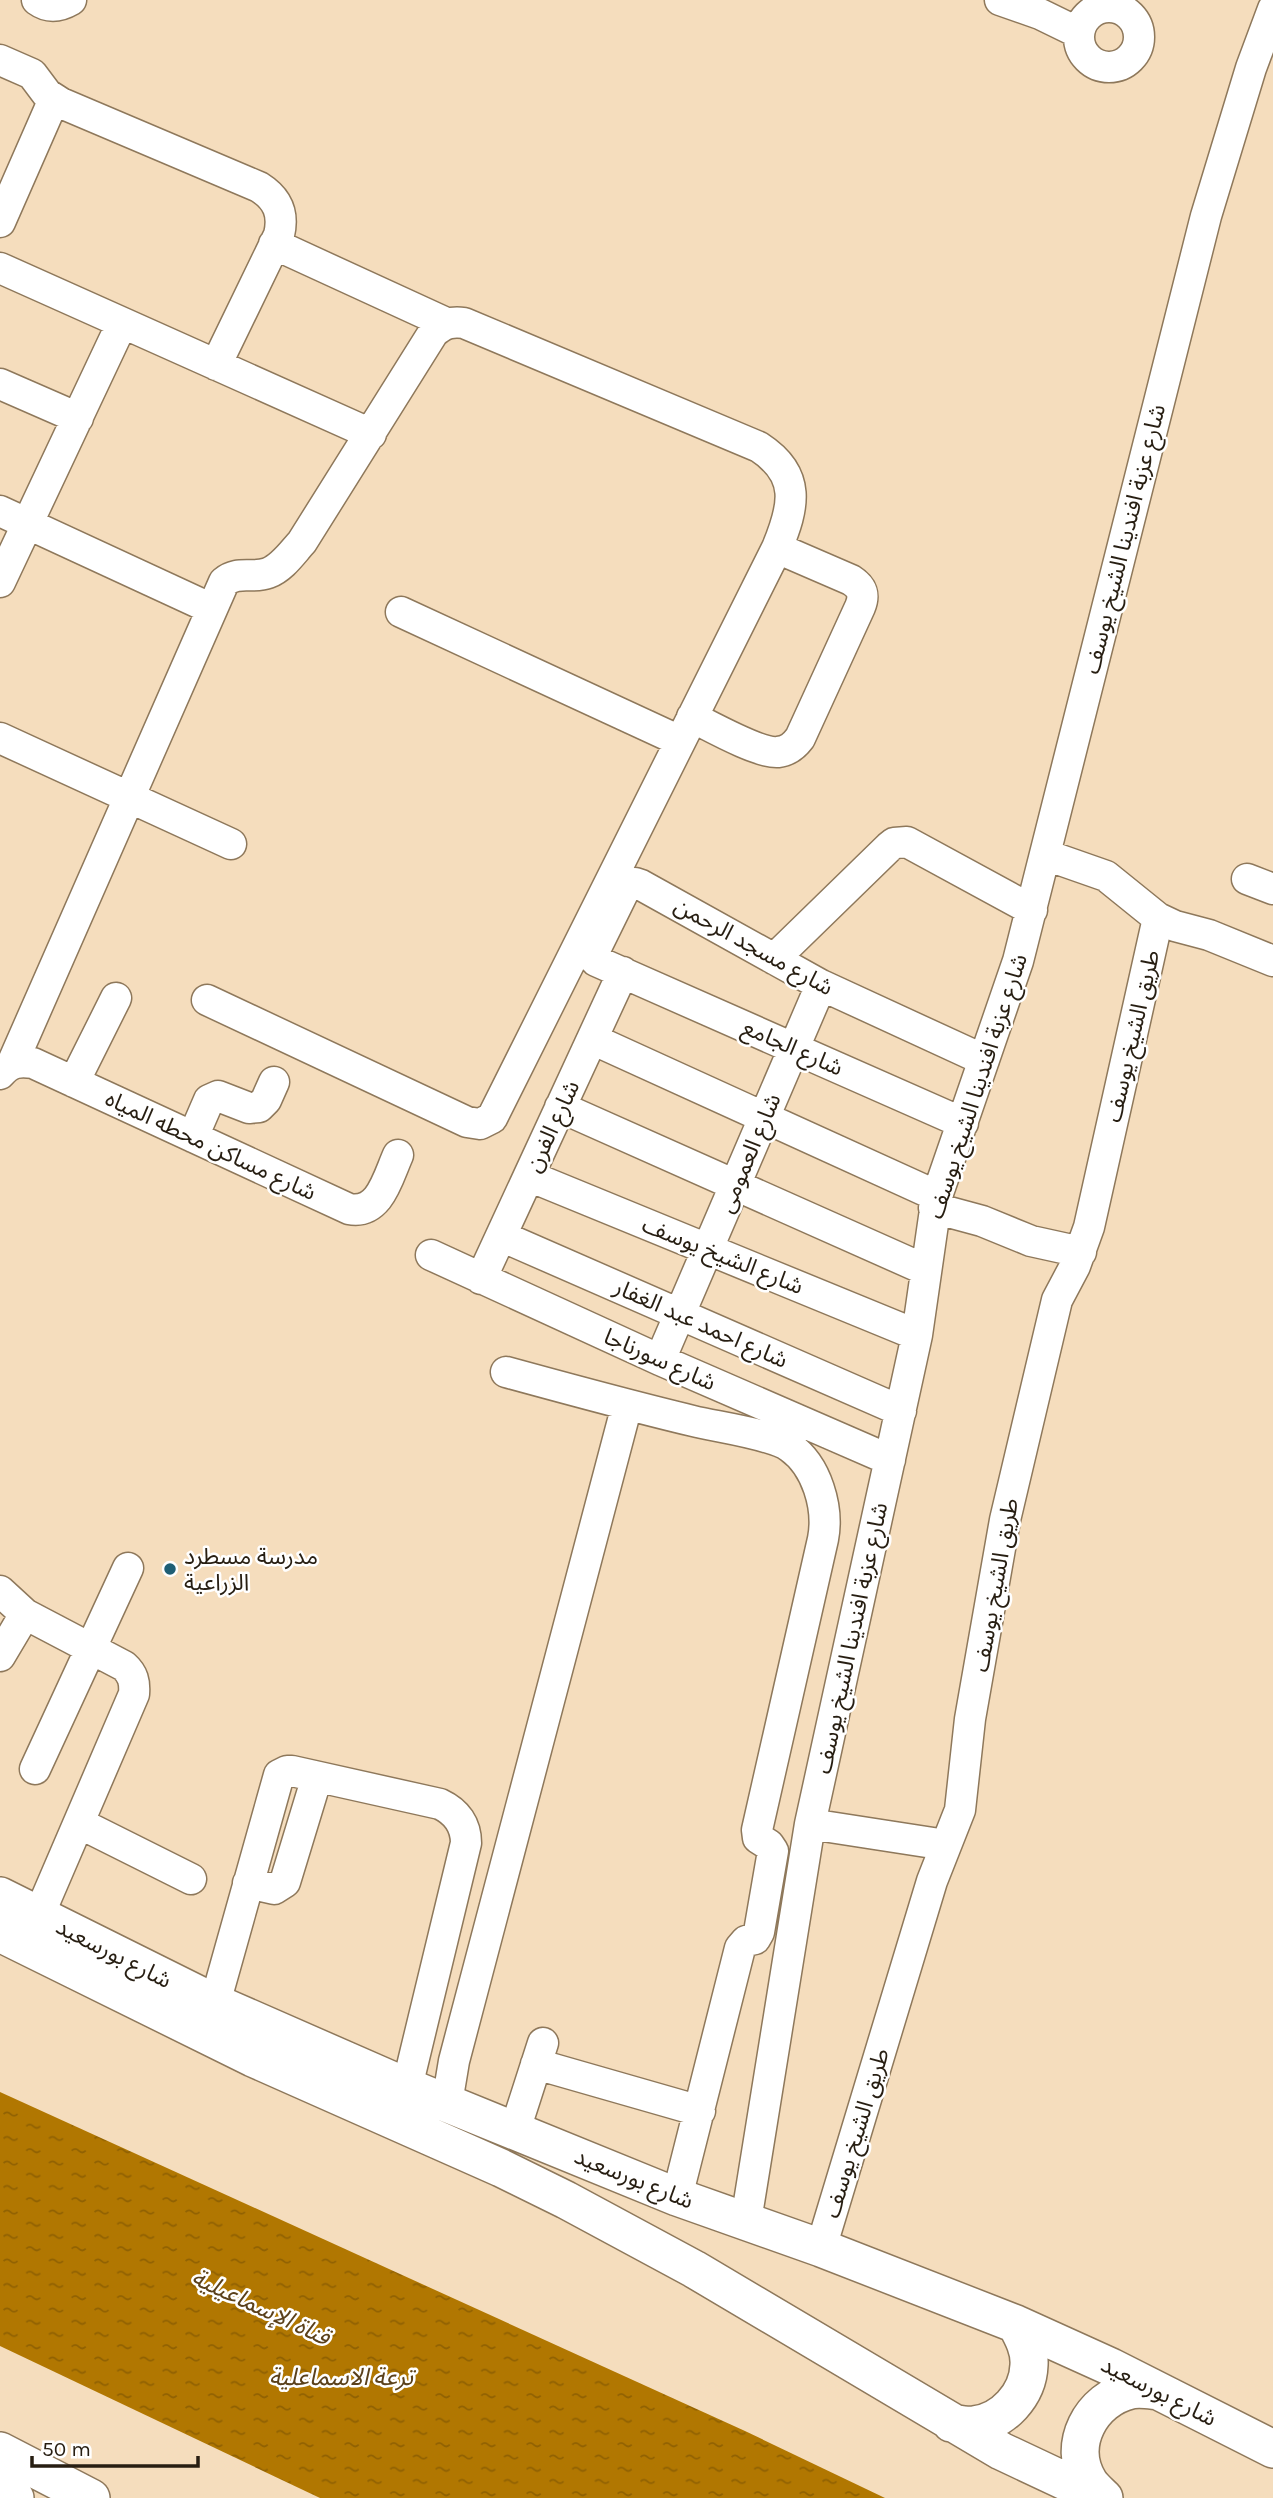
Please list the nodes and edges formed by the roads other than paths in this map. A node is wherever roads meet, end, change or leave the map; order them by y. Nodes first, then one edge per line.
1 (37, 0) edge
2 (71, 0) edge
3 (1000, 0) edge
4 (1273, 9) edge
5 (1083, 15) edge
6 (0, 60) edge
7 (54, 99) junction
8 (0, 222) edge
9 (274, 244) junction
10 (0, 268) edge
11 (122, 323) junction
12 (446, 323) junction
13 (216, 365) junction
14 (0, 384) edge
15 (78, 418) junction
16 (370, 434) junction
17 (0, 511) edge
18 (28, 524) junction
19 (777, 548) junction
20 (0, 582) edge
21 (212, 609) junction
22 (401, 612) dead end
23 (686, 729) junction
24 (0, 738) edge
25 (128, 797) junction
26 (231, 844) dead end
27 (1046, 855) junction
28 (1032, 910) junction
29 (1158, 918) junction
30 (774, 959) junction
31 (1273, 961) edge
32 (623, 972) junction
33 (821, 985) junction
34 (116, 998) dead end
35 (207, 1000) dead end
36 (592, 1039) junction
37 (795, 1048) junction
38 (984, 1060) junction
39 (6, 1069) edge
40 (74, 1082) junction
41 (274, 1082) dead end
42 (561, 1107) junction
43 (765, 1117) junction
44 (963, 1123) junction
45 (192, 1136) junction
46 (398, 1155) dead end
47 (529, 1176) junction
48 (736, 1185) junction
49 (936, 1202) junction
50 (501, 1236) junction
51 (708, 1249) junction
52 (1081, 1252) junction
53 (431, 1255) dead end
54 (926, 1270) junction
55 (481, 1279) junction
56 (680, 1313) junction
57 (917, 1335) junction
58 (660, 1360) junction
59 (506, 1372) dead end
60 (627, 1405) junction
61 (901, 1411) junction
62 (890, 1460) junction
63 (128, 1568) dead end
64 (0, 1591) edge
65 (25, 1614) junction
66 (91, 1649) junction
67 (0, 1657) edge
68 (35, 1769) dead end
69 (79, 1823) junction
70 (810, 1825) junction
71 (946, 1845) junction
72 (191, 1879) dead end
73 (0, 1895) edge
74 (39, 1915) junction
75 (0, 1933) edge
76 (215, 2003) junction
77 (407, 2087) junction
78 (447, 2103) junction
79 (699, 2111) junction
80 (515, 2130) junction
81 (677, 2197) junction
82 (746, 2221) junction
83 (821, 2248) junction
84 (1016, 2324) junction
85 (1158, 2391) junction
86 (951, 2423) junction
87 (1273, 2449) edge
88 (0, 2451) edge
89 (0, 2490) edge
90 (15, 2498) edge
91 (92, 2498) edge
92 (1103, 2498) edge

1 - 2 street
3 - 5 street
4 - 27 street, شارع عزبة افندينا الشيخ يوسف
6 - 7 street
7 - 8 street
7 - 9 street
9 - 12 street
9 - 13 street
10 - 11 street
11 - 13 street
11 - 15 street
12 - 16 street
12 - 19 street
13 - 16 street
14 - 15 street
15 - 18 street
16 - 21 street
17 - 18 street
18 - 20 street
18 - 21 street
19 - 23 street
19 - 23 street
21 - 25 street
22 - 23 street
23 - 35 street
24 - 25 street
25 - 26 street
25 - 39 street
27 - 28 street, شارع عزبة افندينا الشيخ يوسف
27 - 29 street
28 - 30 street
28 - 38 street, شارع عزبة افندينا الشيخ يوسف
29 - 31 street
29 - 52 street, طريق الشيخ يوسف
30 - 32 street, شارع مسجد الرحمن
30 - 33 street, شارع مسجد الرحمن
32 - 36 street, شارع الفرن
32 - 37 street, شارع الجامع
33 - 37 street, شارع العمومى
33 - 38 street, شارع مسجد الرحمن
34 - 40 street
36 - 42 street, شارع الفرن
36 - 43 street
37 - 43 street, شارع العمومى
37 - 44 street, شارع الجامع
38 - 44 street, شارع عزبة افندينا الشيخ يوسف
39 - 40 street, شارع مساكن محطه المياه
40 - 45 street, شارع مساكن محطه المياه
41 - 45 street
42 - 47 street, شارع الفرن
42 - 48 street
43 - 48 street, شارع العمومى
43 - 49 street
44 - 49 street, شارع عزبة افندينا الشيخ يوسف
45 - 46 street, شارع مساكن محطه المياه
47 - 50 street, شارع الفرن
47 - 51 street, شارع الشيخ يوسف
48 - 51 street, شارع العمومى
48 - 54 street
49 - 52 street
49 - 54 street, شارع عزبة افندينا الشيخ يوسف
50 - 55 street, شارع الفرن
50 - 56 street, شارع احمد عبد الغفار
51 - 56 street, شارع العمومى
51 - 57 street, شارع الشيخ يوسف
52 - 71 street, طريق الشيخ يوسف
53 - 55 street, شارع سورناجا
54 - 57 street, شارع عزبة افندينا الشيخ يوسف
55 - 58 street, شارع سورناجا
56 - 58 street, شارع العمومى
56 - 61 street, شارع احمد عبد الغفار
57 - 61 street, شارع عزبة افندينا الشيخ يوسف
58 - 62 street, شارع سورناجا
59 - 60 street
60 - 78 street
60 - 79 street
61 - 62 street, شارع عزبة افندينا الشيخ يوسف
62 - 70 street, شارع عزبة افندينا الشيخ يوسف
63 - 66 street
64 - 65 street
65 - 66 street
65 - 67 street
66 - 68 street
66 - 69 street
69 - 72 street
69 - 74 street
70 - 71 street
70 - 82 street, شارع عزبة افندينا الشيخ يوسف
71 - 83 street, طريق الشيخ يوسف
73 - 74 main road, شارع بورسعيد
74 - 76 main road, شارع بورسعيد
75 - 86 main road, شارع بورسعيد
76 - 77 main road, شارع بورسعيد
76 - 77 street
77 - 78 main road, شارع بورسعيد
78 - 80 main road, شارع بورسعيد
79 - 80 street
79 - 81 street
80 - 81 main road, شارع بورسعيد
81 - 82 main road, شارع بورسعيد
82 - 83 main road, شارع بورسعيد
83 - 84 main road, شارع بورسعيد
84 - 85 main road, شارع بورسعيد
84 - 86 main road
85 - 87 main road, شارع بورسعيد
85 - 92 main road
86 - 92 main road, شارع بورسعيد
88 - 91 main road
89 - 90 main road

